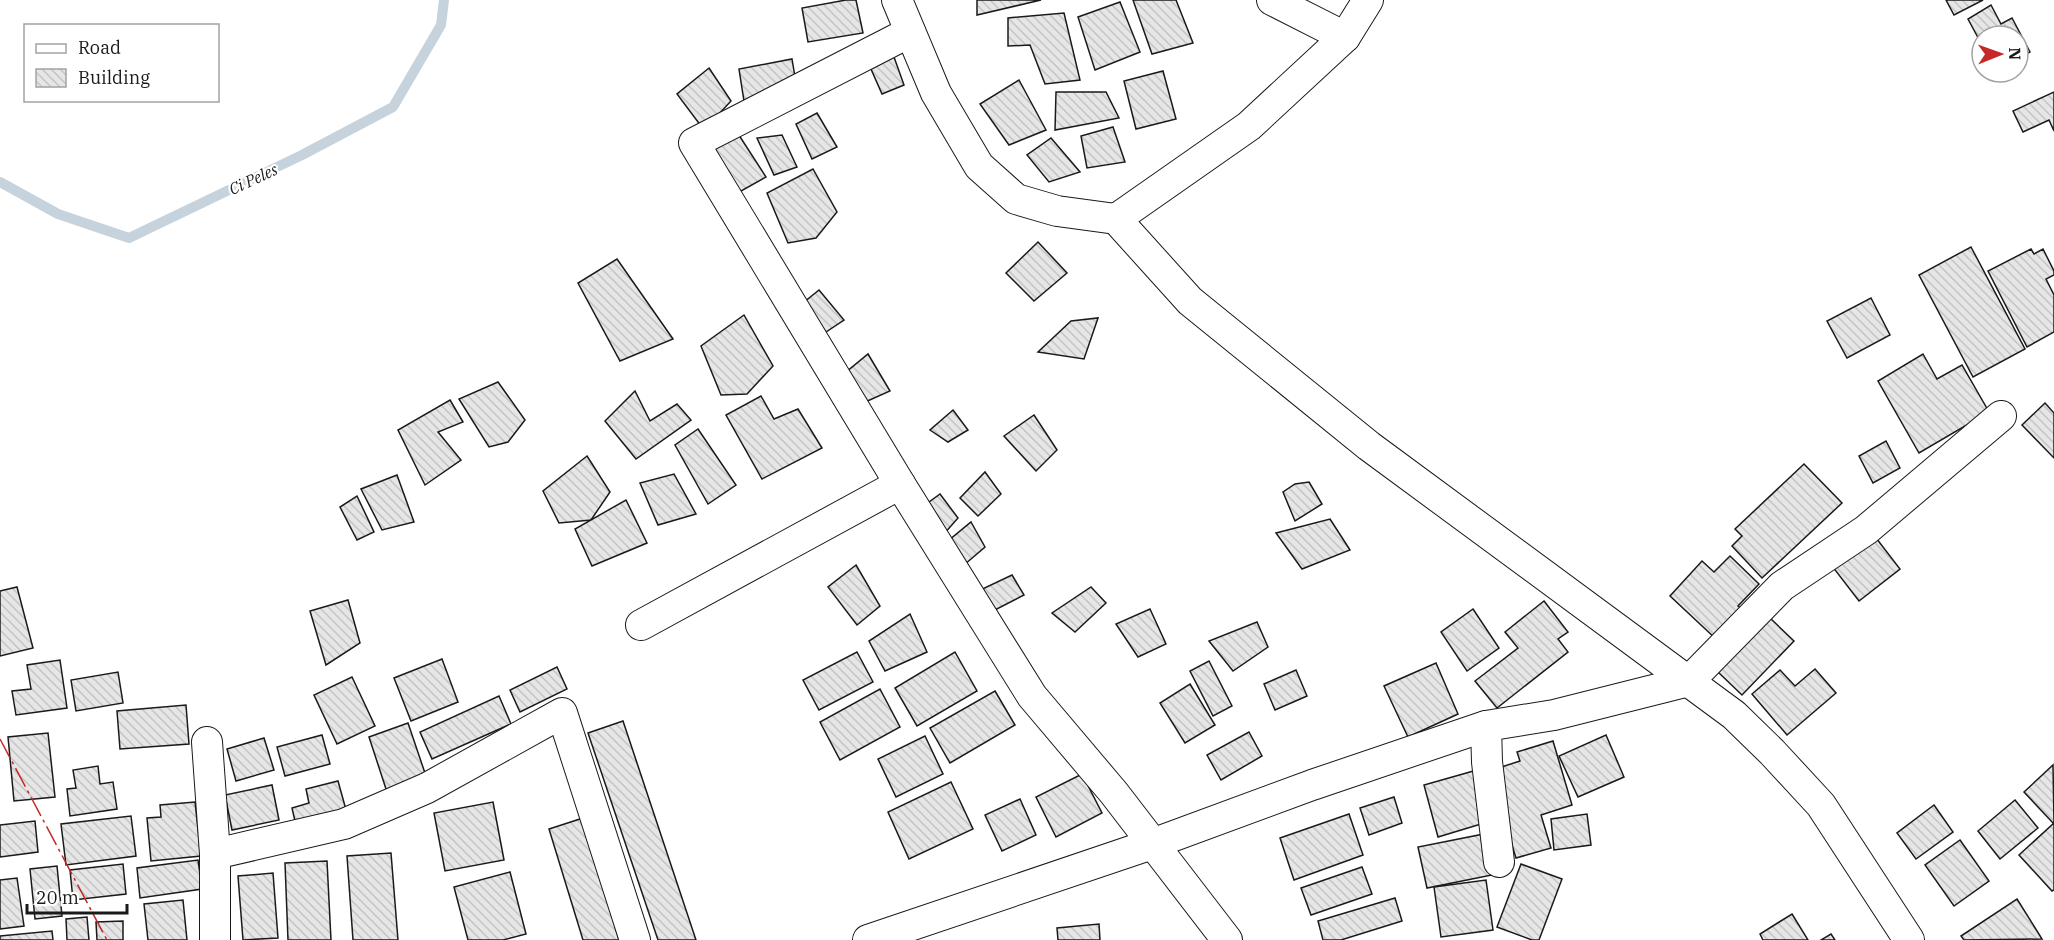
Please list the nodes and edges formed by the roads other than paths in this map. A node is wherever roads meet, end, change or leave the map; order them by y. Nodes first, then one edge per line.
1 (897, 0) edge
2 (1272, 0) edge
3 (1368, 0) edge
4 (910, 32) junction
5 (1345, 37) junction
6 (1116, 219) junction
7 (2001, 416) dead end
8 (900, 484) junction
9 (641, 625) dead end
10 (1689, 681) junction
11 (1486, 726) junction
12 (207, 742) dead end
13 (1152, 844) junction
14 (215, 854) junction
15 (1499, 862) dead end
16 (215, 940) edge
17 (634, 940) edge
18 (868, 940) edge
19 (1227, 940) edge
20 (1909, 940) edge

1 - 4 street
2 - 5 street
3 - 5 street
4 - 6 street
4 - 8 street
5 - 6 street
6 - 10 street
7 - 10 street
8 - 9 street
8 - 13 street
10 - 11 street
10 - 20 street
11 - 13 street
11 - 15 street
12 - 14 street
13 - 18 street
13 - 19 street
14 - 16 street
14 - 17 street

